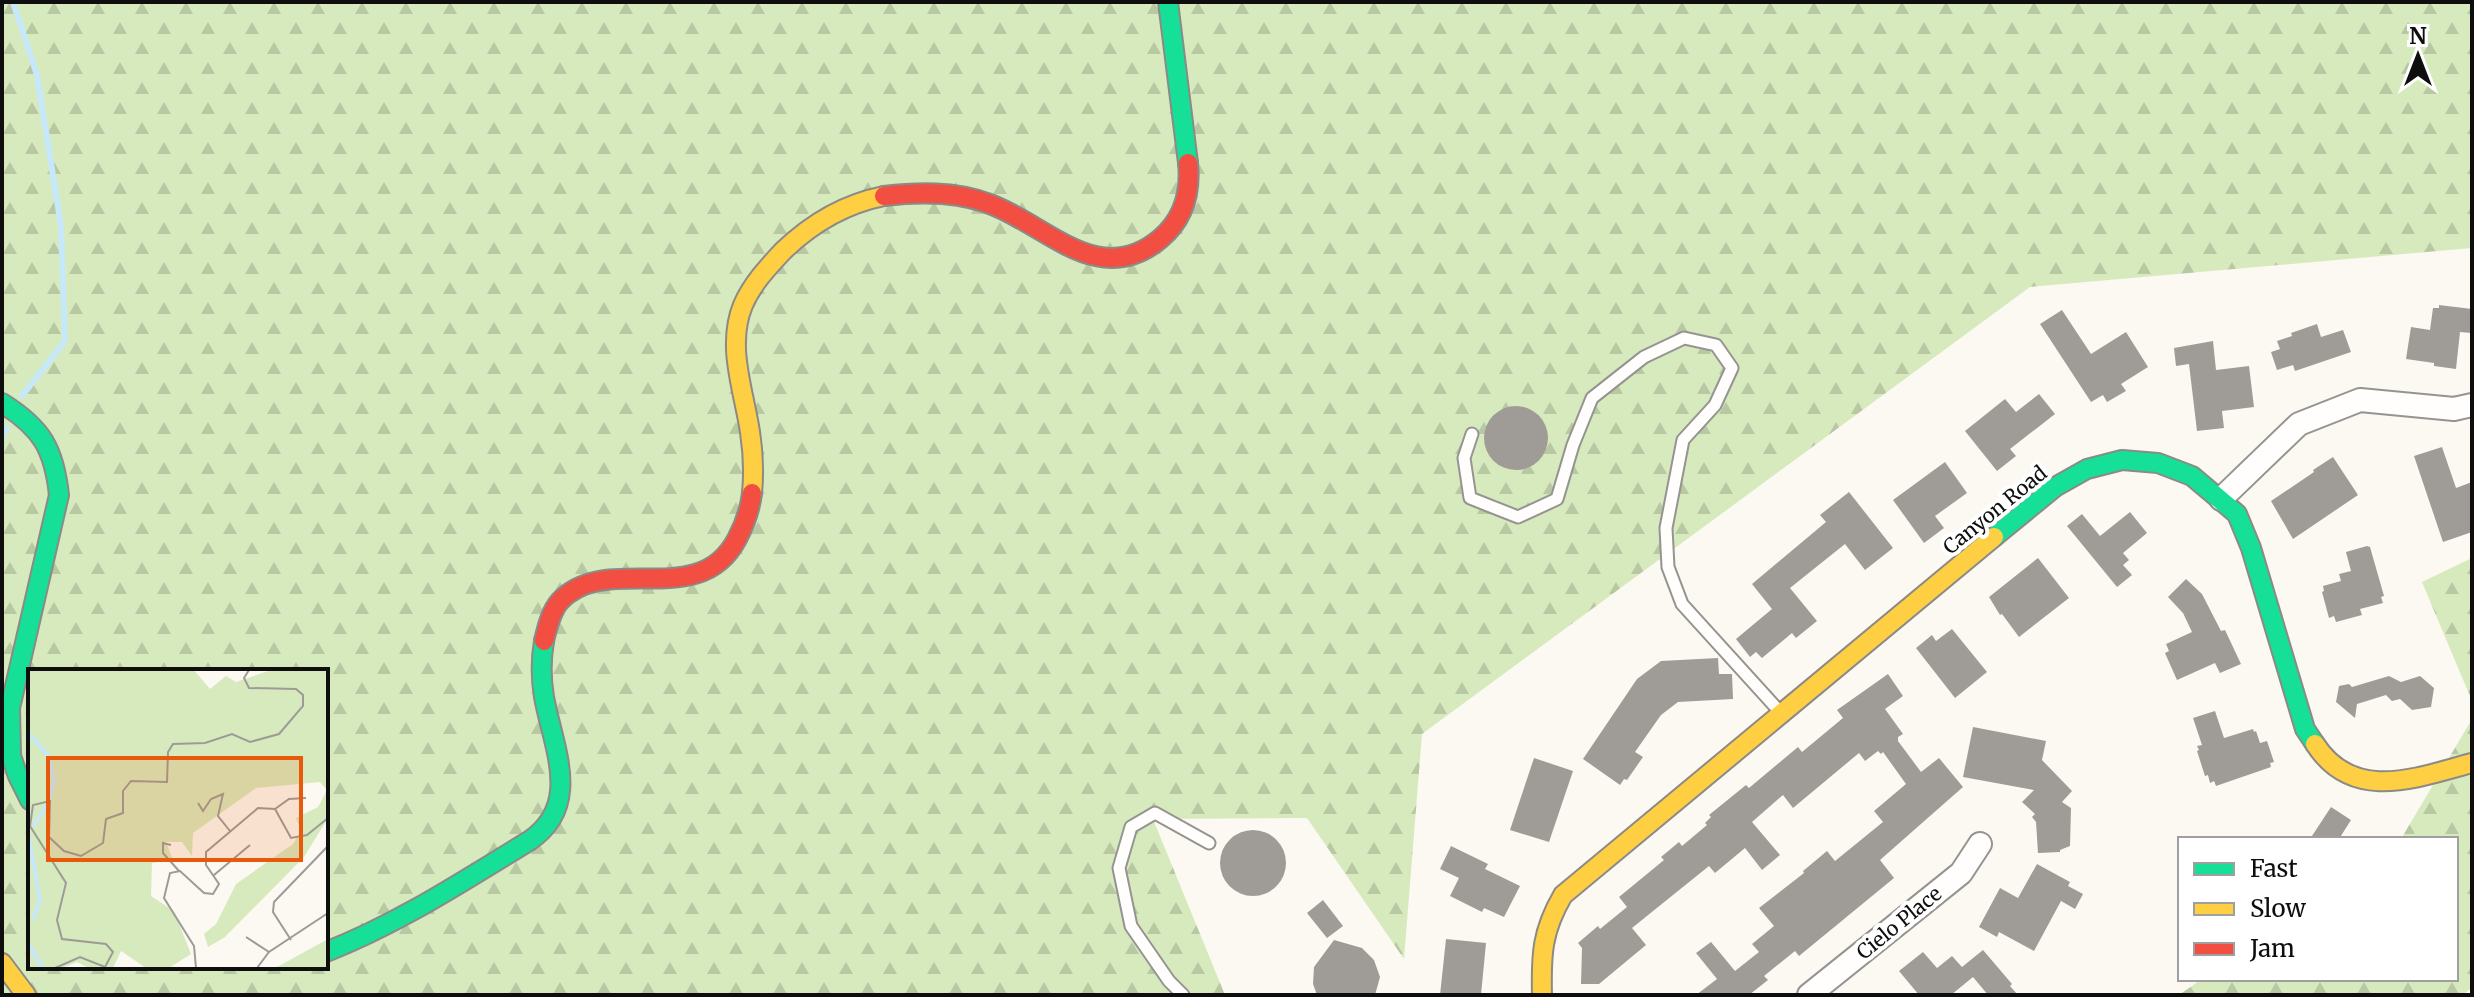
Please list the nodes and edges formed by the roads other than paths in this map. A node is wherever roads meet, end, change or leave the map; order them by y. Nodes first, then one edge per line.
1 (1168, 2) edge
2 (2, 403) edge
3 (2472, 405) edge
4 (1472, 434) dead end
5 (2221, 499) junction
6 (1781, 713) junction
7 (2472, 763) edge
8 (28, 796) edge
9 (1209, 843) dead end
10 (1980, 844) dead end
11 (328, 951) edge
12 (2, 963) edge
13 (26, 995) edge
14 (1183, 995) edge
15 (1542, 995) edge
16 (1809, 995) edge

1 - 11 street
2 - 8 street
3 - 5 street
4 - 6 lane
5 - 6 street, Canyon Road
5 - 7 street, Canyon Road
6 - 15 street, Canyon Road
9 - 14 lane
10 - 16 street, Cielo Place
12 - 13 street

